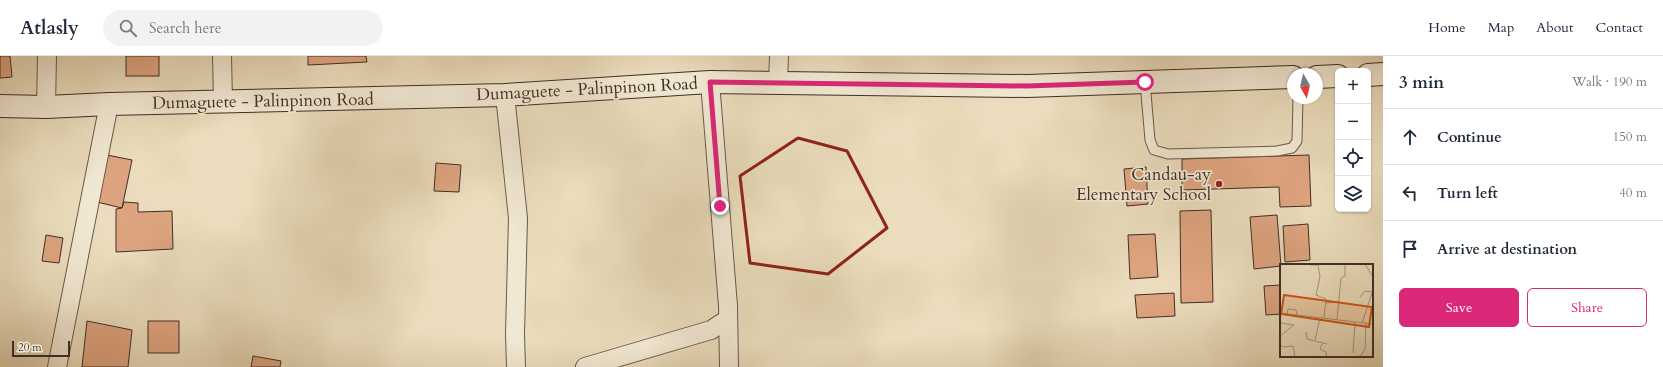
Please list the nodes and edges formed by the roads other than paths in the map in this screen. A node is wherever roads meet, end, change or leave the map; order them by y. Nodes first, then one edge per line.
1 (47, 56) edge
2 (222, 56) edge
3 (779, 56) edge
4 (1383, 74) edge
5 (1371, 75) edge
6 (1335, 76) edge
7 (1287, 77) edge
8 (1323, 77) edge
9 (710, 82) junction
10 (1145, 82) junction
11 (778, 83) junction
12 (505, 95) junction
13 (223, 101) junction
14 (109, 104) junction
15 (1298, 104) edge
16 (0, 106) edge
17 (46, 107) junction
18 (728, 318) junction
19 (57, 367) edge
20 (516, 367) edge
21 (585, 367) edge
22 (728, 367) edge

1 - 17 street
2 - 13 street
3 - 11 street
4 - 5 main road
6 - 8 main road
7 - 10 main road, Dumaguete - Palinpinon Road
9 - 11 main road, Dumaguete - Palinpinon Road
9 - 12 main road, Dumaguete - Palinpinon Road
9 - 18 street
10 - 11 main road, Dumaguete - Palinpinon Road
10 - 15 lane
12 - 13 main road, Dumaguete - Palinpinon Road
12 - 20 street
13 - 14 main road, Dumaguete - Palinpinon Road
14 - 17 main road, Dumaguete - Palinpinon Road
14 - 19 street
16 - 17 main road, Dumaguete - Palinpinon Road
18 - 21 street
18 - 22 street

